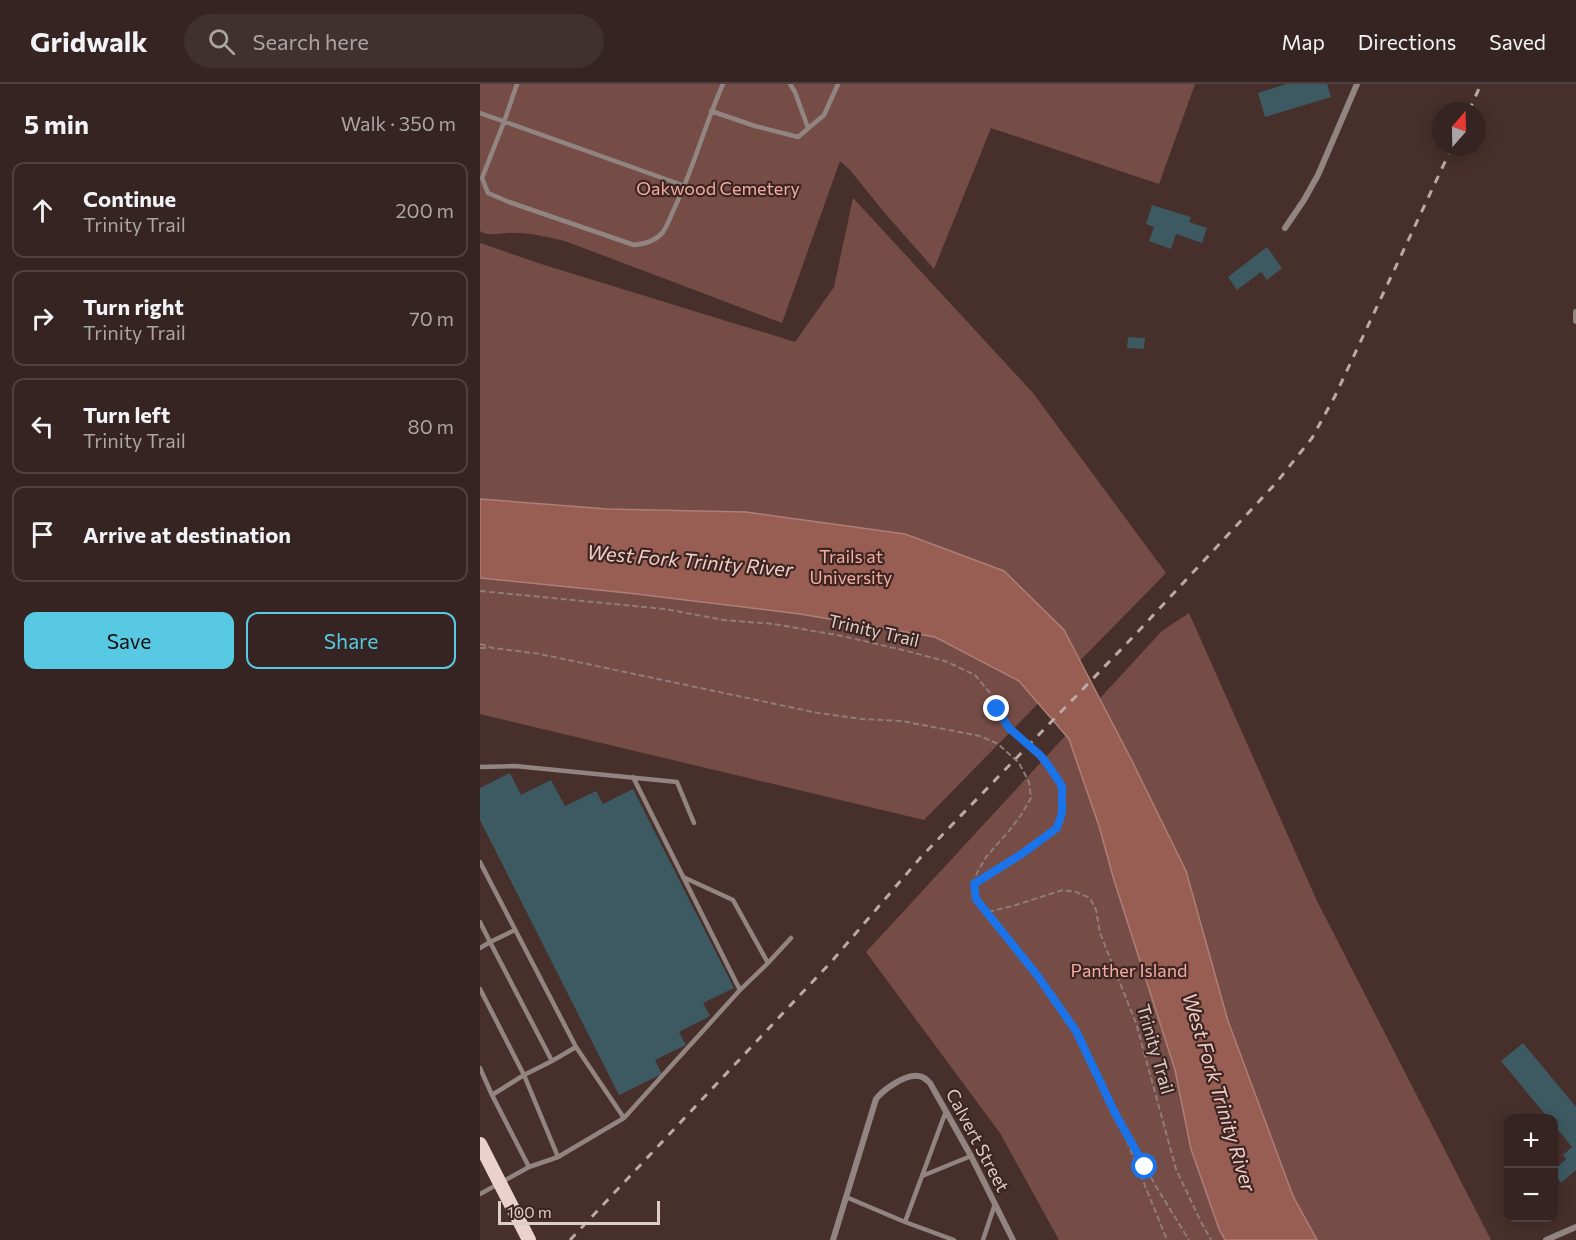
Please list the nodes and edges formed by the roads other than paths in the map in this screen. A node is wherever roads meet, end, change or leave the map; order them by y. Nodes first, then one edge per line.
1 (517, 84) edge
2 (723, 84) edge
3 (790, 84) edge
4 (838, 84) edge
5 (1357, 84) edge
6 (711, 111) junction
7 (480, 113) edge
8 (504, 122) junction
9 (808, 128) junction
10 (685, 186) junction
11 (1285, 228) dead end
12 (1576, 312) edge
13 (1576, 321) edge
14 (480, 767) edge
15 (633, 777) junction
16 (694, 823) dead end
17 (480, 862) edge
18 (683, 877) junction
19 (480, 922) edge
20 (515, 930) junction
21 (791, 938) dead end
22 (490, 942) junction
23 (480, 948) edge
24 (768, 963) junction
25 (480, 989) edge
26 (740, 990) junction
27 (576, 1047) junction
28 (552, 1060) junction
29 (480, 1068) edge
30 (524, 1075) junction
31 (492, 1095) junction
32 (946, 1111) junction
33 (624, 1118) junction
34 (482, 1147) edge
35 (971, 1156) junction
36 (558, 1157) junction
37 (529, 1167) junction
38 (922, 1176) junction
39 (480, 1194) edge
40 (846, 1197) junction
41 (995, 1203) junction
42 (905, 1222) junction
43 (1576, 1227) edge
44 (529, 1240) edge
45 (833, 1240) edge
46 (954, 1240) edge
47 (983, 1240) edge
48 (1012, 1240) edge
49 (1546, 1240) edge

1 - 8 lane
2 - 6 lane
3 - 9 lane
4 - 9 lane
5 - 11 street
6 - 9 lane
6 - 10 lane
7 - 8 lane
8 - 10 lane
8 - 10 lane
12 - 13 street
14 - 15 lane
15 - 16 lane
15 - 18 lane
17 - 20 lane
18 - 24 lane
18 - 26 lane
19 - 22 lane
20 - 22 lane
20 - 27 lane
21 - 24 lane
22 - 23 lane
22 - 28 lane
24 - 26 lane
25 - 30 lane
26 - 33 lane
27 - 28 lane
27 - 33 lane
28 - 30 lane
29 - 31 lane
30 - 31 lane
30 - 36 lane
31 - 37 lane
32 - 35 street, Calvert Street
32 - 38 lane
32 - 40 street, Calvert Street
33 - 36 lane
34 - 44 main road
35 - 38 lane
35 - 41 street, Calvert Street
36 - 37 lane
37 - 39 lane
38 - 42 lane
40 - 42 lane
40 - 45 street, Calvert Street
41 - 47 lane
41 - 48 street, Calvert Street
42 - 46 lane
43 - 49 street

